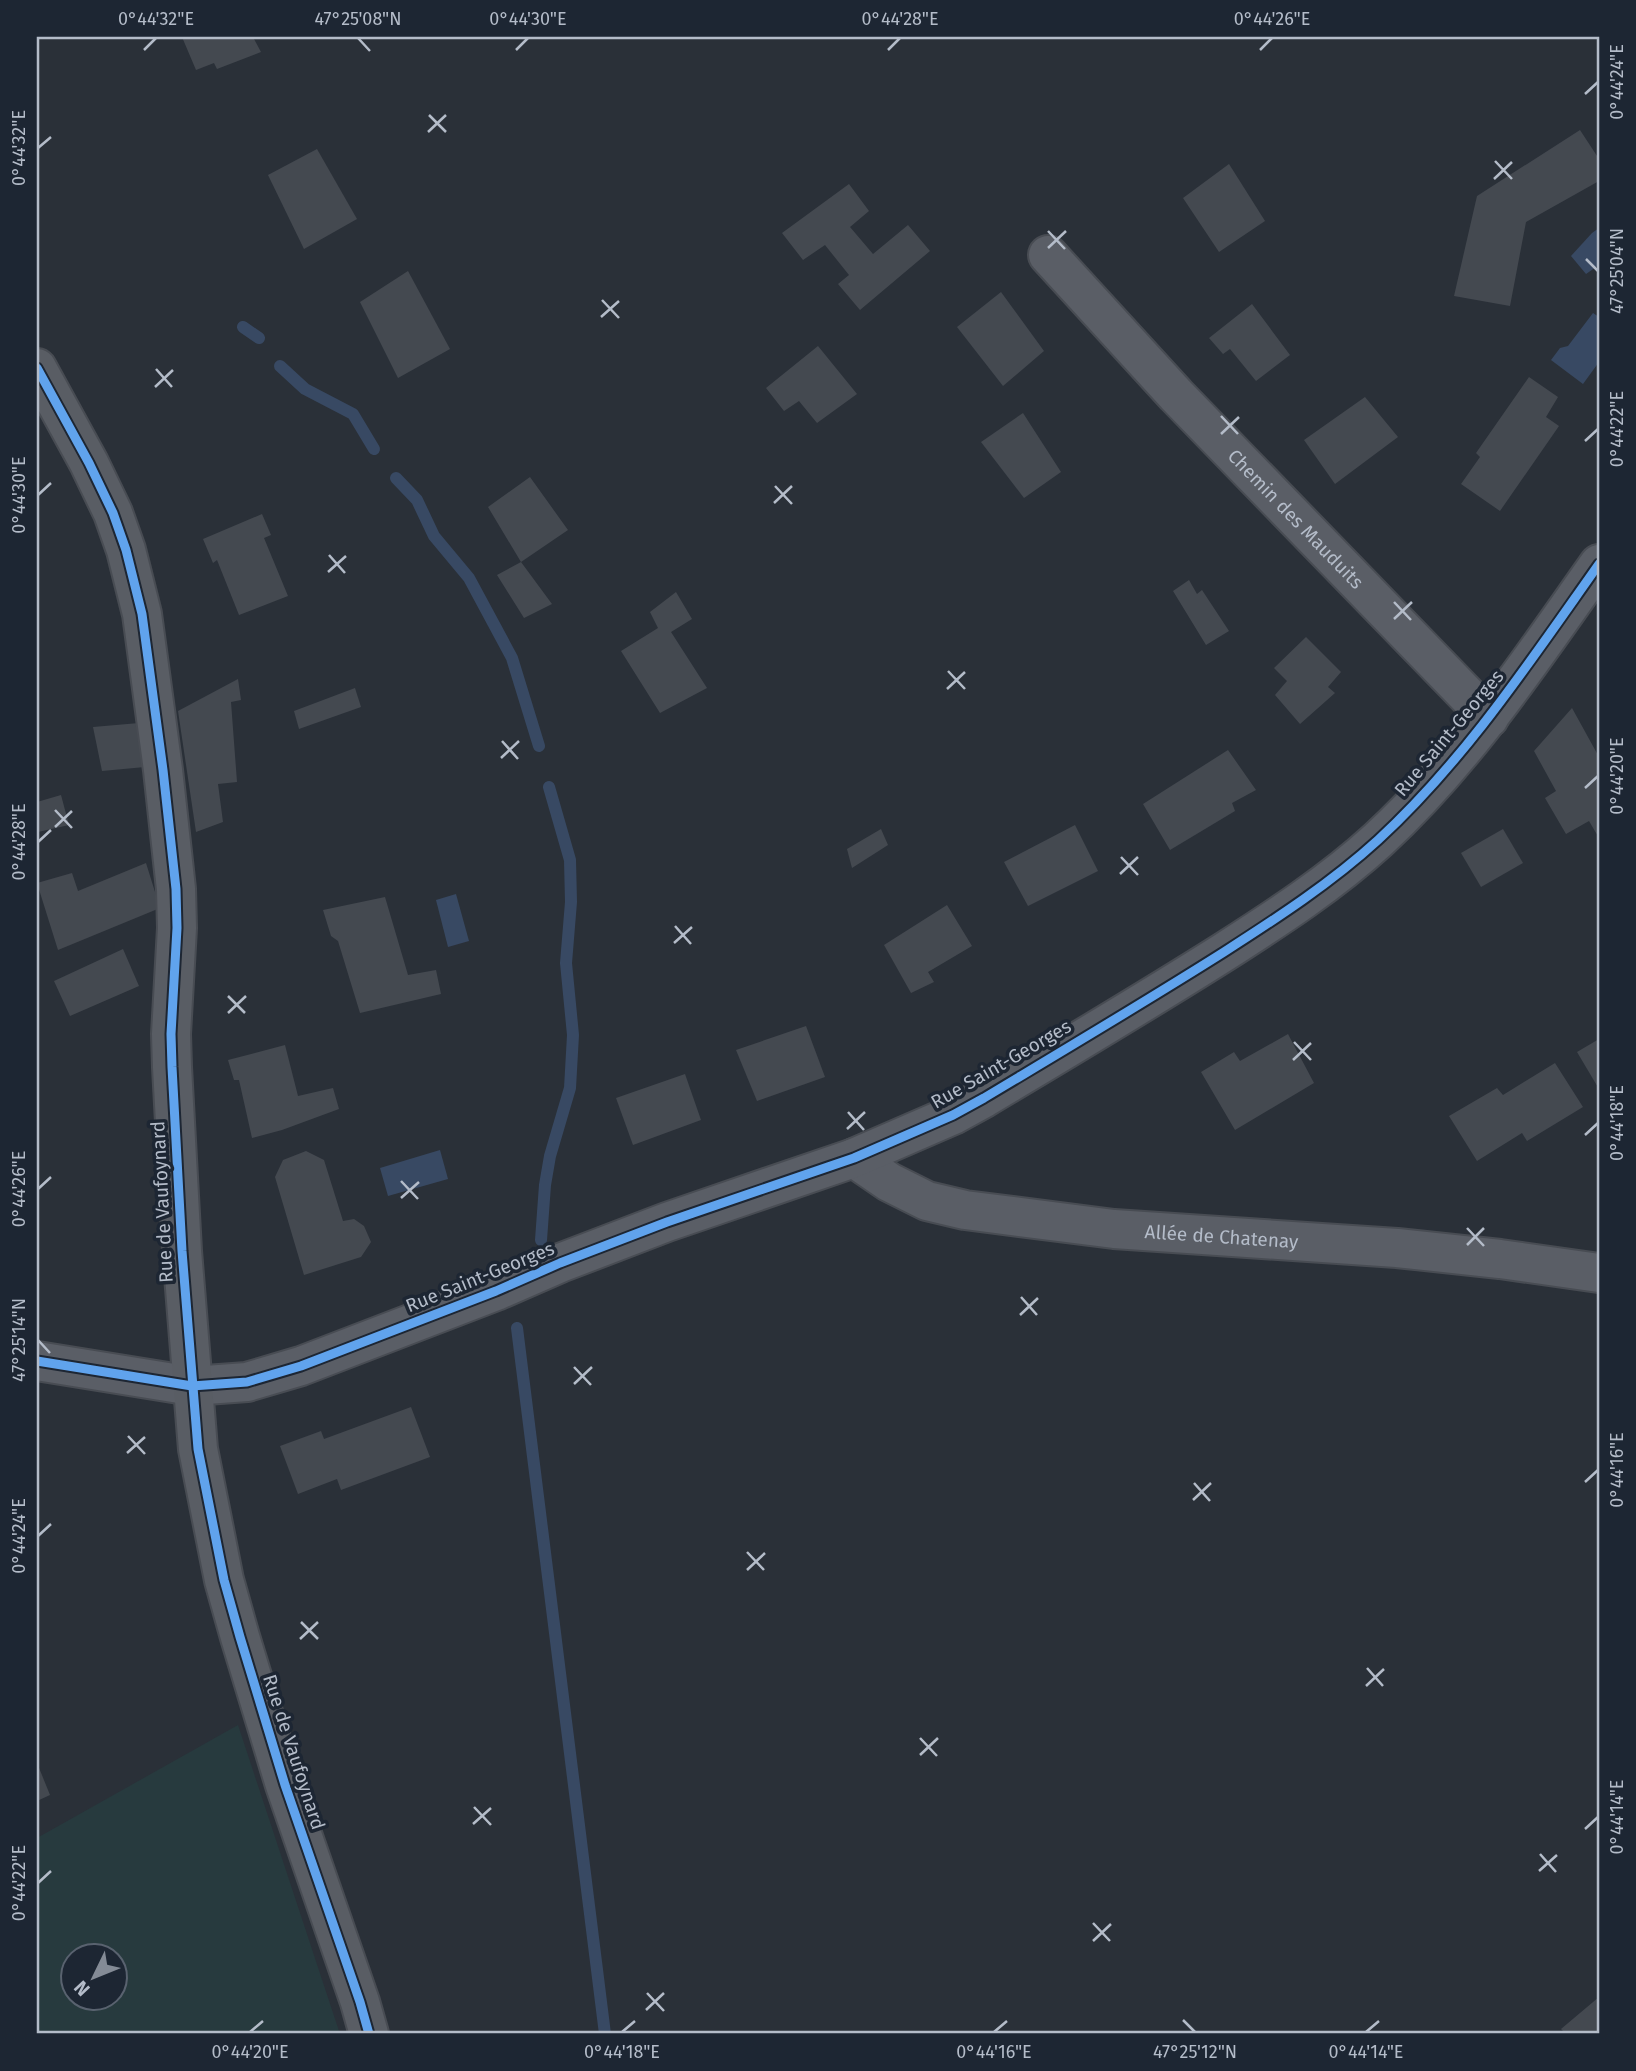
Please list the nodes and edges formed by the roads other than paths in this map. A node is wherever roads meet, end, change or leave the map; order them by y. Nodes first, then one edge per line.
1 (1048, 255) dead end
2 (37, 368) edge
3 (1599, 564) edge
4 (1489, 718) junction
5 (854, 1158) junction
6 (1599, 1273) edge
7 (37, 1360) edge
8 (192, 1387) junction
9 (369, 2034) edge

1 - 4 street, Chemin des Mauduits
2 - 8 street, Rue de Vaufoynard
3 - 4 street, Rue Saint-Georges
4 - 5 street, Rue Saint-Georges
5 - 6 street, Allée de Chatenay
5 - 8 street, Rue Saint-Georges
7 - 8 street, Rue Saint-Georges
8 - 9 street, Rue de Vaufoynard

